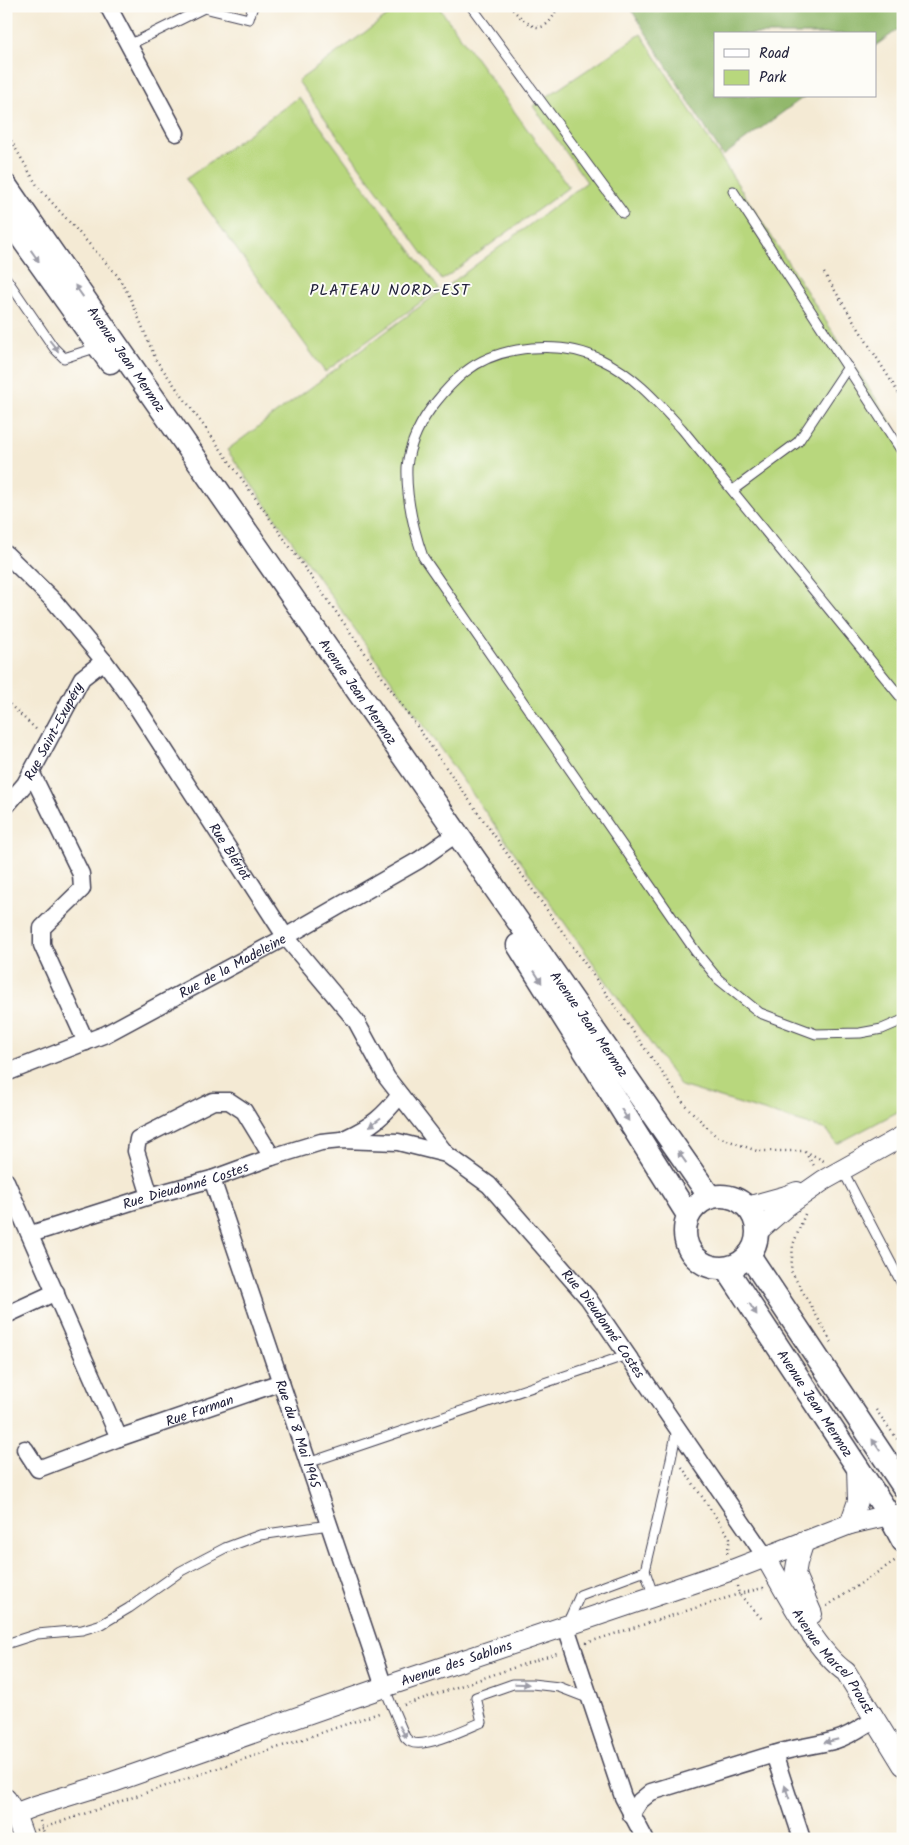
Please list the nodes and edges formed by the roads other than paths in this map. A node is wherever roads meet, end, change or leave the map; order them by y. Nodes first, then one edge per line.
1 (108, 6) edge
2 (253, 6) edge
3 (471, 6) edge
4 (129, 45) junction
5 (176, 132) dead end
6 (6, 186) edge
7 (733, 191) dead end
8 (623, 213) dead end
9 (8, 222) edge
10 (6, 278) edge
11 (99, 346) junction
12 (848, 368) junction
13 (903, 453) edge
14 (732, 490) junction
15 (6, 554) edge
16 (104, 661) junction
17 (903, 700) edge
18 (31, 772) junction
19 (6, 806) edge
20 (449, 839) junction
21 (285, 936) junction
22 (903, 1020) edge
23 (86, 1042) junction
24 (6, 1073) edge
25 (400, 1095) junction
26 (416, 1115) junction
27 (903, 1136) edge
28 (342, 1140) junction
29 (398, 1142) junction
30 (446, 1154) junction
31 (272, 1157) junction
32 (842, 1168) junction
33 (212, 1179) junction
34 (6, 1180) edge
35 (824, 1180) junction
36 (150, 1196) junction
37 (710, 1197) junction
38 (747, 1206) junction
39 (688, 1215) junction
40 (757, 1232) junction
41 (31, 1234) junction
42 (749, 1255) junction
43 (726, 1268) junction
44 (903, 1286) edge
45 (56, 1292) junction
46 (6, 1315) edge
47 (627, 1355) junction
48 (281, 1382) junction
49 (677, 1429) junction
50 (119, 1438) junction
51 (25, 1449) dead end
52 (308, 1463) junction
53 (857, 1467) junction
54 (903, 1486) edge
55 (896, 1515) edge
56 (850, 1524) junction
57 (329, 1525) junction
58 (804, 1541) junction
59 (903, 1541) edge
60 (764, 1556) junction
61 (645, 1571) junction
62 (654, 1597) junction
63 (566, 1627) junction
64 (6, 1644) edge
65 (846, 1672) junction
66 (384, 1687) junction
67 (590, 1699) junction
68 (874, 1719) junction
69 (774, 1754) junction
70 (903, 1765) edge
71 (613, 1769) junction
72 (651, 1792) junction
73 (9, 1810) edge
74 (631, 1815) junction
75 (24, 1839) edge
76 (645, 1839) edge
77 (802, 1839) edge

1 - 4 street
2 - 4 lane
3 - 8 lane
4 - 5 street
37 -> 6 main road, Avenue Jean Mermoz
7 - 12 lane
9 -> 11 main road, Avenue Jean Mermoz
10 -> 11 lane
11 - 20 main road, Avenue Jean Mermoz
12 - 13 lane
12 - 14 lane
14 - 17 lane
14 - 22 lane
15 - 16 street, Rue Blériot
16 - 18 street, Rue Saint-Exupéry
16 - 21 street, Rue Blériot
18 - 19 street, Rue Saint-Exupéry
18 - 23 street
20 - 21 street, Rue de la Madeleine
20 -> 39 main road, Avenue Jean Mermoz
21 - 23 street, Rue de la Madeleine
21 - 25 street, Rue Blériot
23 - 24 street, Rue de la Madeleine
25 - 26 street, Rue Blériot
25 -> 28 street, Rue Dieudonné Costes
26 - 29 street
26 - 30 street, Rue Blériot
27 - 32 street
28 - 29 street, Rue Dieudonné Costes
28 - 31 street, Rue Dieudonné Costes
29 - 30 street, Rue Dieudonné Costes
30 - 47 street, Rue Dieudonné Costes
31 - 33 street, Rue Dieudonné Costes
31 - 36 street
32 - 35 street
32 - 44 lane
33 - 36 street, Rue Dieudonné Costes
33 - 48 street, Rue du 8 Mai 1945
34 - 41 street
35 - 38 street
35 - 40 street
36 - 41 street, Rue Dieudonné Costes
37 - 38 main road
37 - 39 main road
38 - 40 main road
39 - 43 main road
40 - 42 main road
41 - 45 street
42 - 43 main road
54 -> 42 main road, Avenue Jean Mermoz
43 -> 53 main road, Avenue Jean Mermoz
45 - 46 street
45 - 50 street
47 - 49 street, Rue Dieudonné Costes
47 - 52 lane
48 - 50 street, Rue Farman
48 - 52 street, Rue du 8 Mai 1945
49 - 60 street, Rue Dieudonné Costes
49 - 61 lane
50 - 51 street, Rue Farman
52 - 57 street, Rue du 8 Mai 1945
53 - 55 main road, Avenue Jean Mermoz
53 - 56 street
55 - 56 street, Avenue des Sablons
55 - 59 main road, Avenue Jean Mermoz
56 - 58 street, Avenue des Sablons
57 - 64 lane
57 - 66 street, Rue du 8 Mai 1945
58 - 60 street, Avenue des Sablons
58 - 65 street
60 - 62 street, Avenue des Sablons
60 - 65 street, Avenue Marcel Proust
61 - 62 lane
61 - 63 lane
62 - 63 street, Avenue des Sablons
63 - 66 street, Avenue des Sablons
63 - 67 street
65 - 68 street, Avenue Marcel Proust
66 -> 67 lane
66 - 73 street, Avenue des Sablons
67 - 71 street
68 -> 69 street
68 - 70 street, Avenue Marcel Proust
69 - 72 street
77 -> 69 street
71 - 72 street
71 - 74 street
72 - 74 street
73 - 75 street
74 - 76 street

